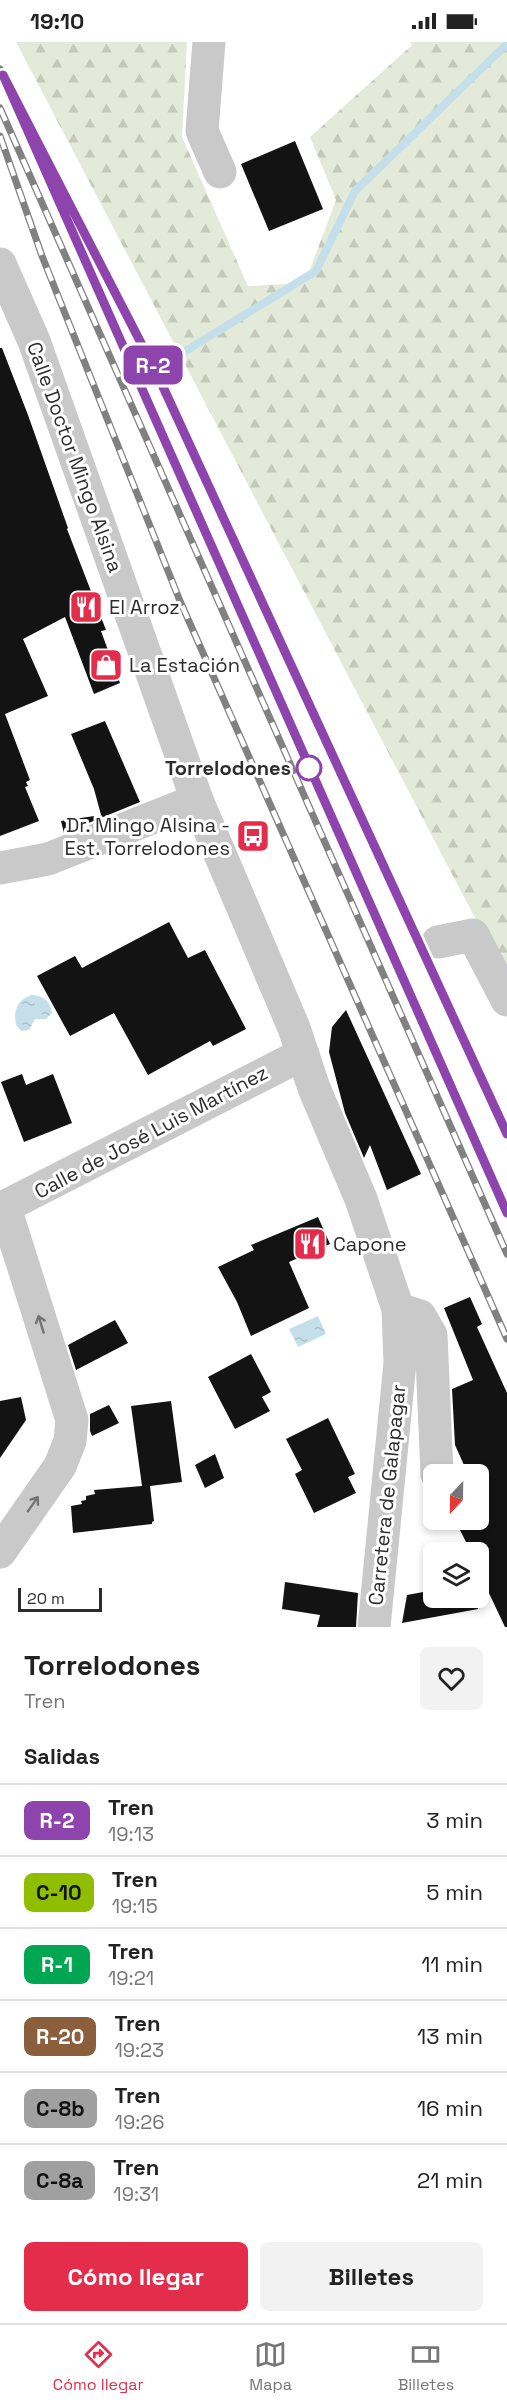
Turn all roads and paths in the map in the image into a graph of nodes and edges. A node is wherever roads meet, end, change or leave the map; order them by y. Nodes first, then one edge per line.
1 (209, 42) edge
2 (220, 172) dead end
3 (0, 264) edge
4 (196, 800) junction
5 (0, 868) edge
6 (438, 942) dead end
7 (507, 1000) edge
8 (303, 1054) junction
9 (2, 1209) edge
10 (398, 1309) junction
11 (437, 1464) edge
12 (0, 1552) edge
13 (374, 1627) edge

1 - 2 street
3 - 4 street, Calle Doctor Mingo Alsina
4 - 5 street
4 - 8 street, Calle Doctor Mingo Alsina
6 - 7 street
8 - 9 street, Calle de José Luis Martínez
8 - 10 street, Calle Doctor Mingo Alsina
12 -> 9 street
10 - 11 street
10 - 13 street, Carretera de Galapagar

